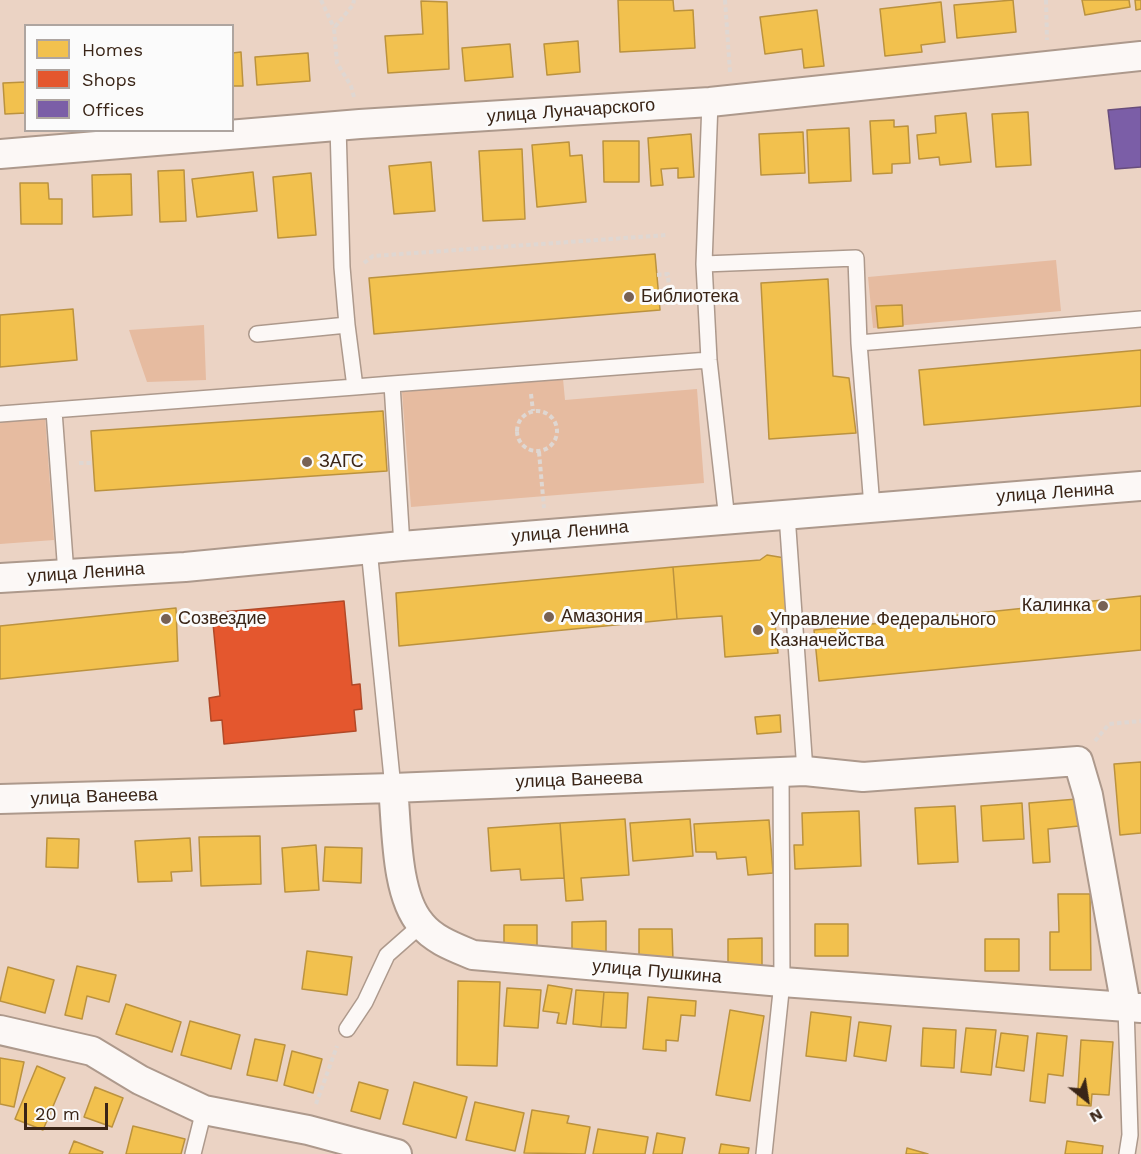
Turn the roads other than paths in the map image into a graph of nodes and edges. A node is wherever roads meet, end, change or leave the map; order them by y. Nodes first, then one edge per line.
1 (1141, 56) edge
2 (721, 100) junction
3 (349, 125) junction
4 (0, 154) edge
5 (704, 264) junction
6 (1141, 319) edge
7 (346, 325) junction
8 (257, 333) dead end
9 (859, 344) junction
10 (709, 360) junction
11 (392, 384) junction
12 (355, 387) junction
13 (54, 411) junction
14 (0, 414) edge
15 (1141, 486) edge
16 (872, 507) junction
17 (787, 514) junction
18 (727, 520) junction
19 (402, 546) junction
20 (369, 549) junction
21 (66, 574) junction
22 (0, 578) edge
23 (793, 772) junction
24 (393, 788) junction
25 (0, 800) edge
26 (421, 925) junction
27 (782, 982) junction
28 (1133, 1007) edge
29 (347, 1029) road end
30 (0, 1030) edge
31 (204, 1110) junction
32 (193, 1154) edge
33 (397, 1154) edge
34 (764, 1154) edge
35 (1127, 1154) edge

1 - 2 street, улица Луначарского
2 - 3 street, улица Луначарского
2 - 5 lane
3 - 4 street, улица Луначарского
3 - 7 lane
5 - 9 lane
5 - 10 lane
6 - 9 lane
7 - 8 lane
7 - 12 lane
9 - 16 lane
10 - 11 lane
10 - 18 lane
11 - 12 lane
11 - 19 lane
12 - 13 lane
13 - 14 lane
13 - 21 lane
15 - 16 street, улица Ленина
16 - 17 street, улица Ленина
17 - 18 street, улица Ленина
17 - 23 lane
18 - 19 street, улица Ленина
19 - 20 street, улица Ленина
20 - 21 street, улица Ленина
20 - 24 lane
21 - 22 street, улица Ленина
23 - 24 street, улица Ванеева
23 - 27 lane
23 - 28 street, улица Ванеева
24 - 25 street, улица Ванеева
24 - 26 street
26 - 27 street, улица Пушкина
26 - 29 lane
27 - 28 street, улица Пушкина
27 - 34 lane
28 - 35 lane
30 - 31 street
31 - 32 lane
31 - 33 street

